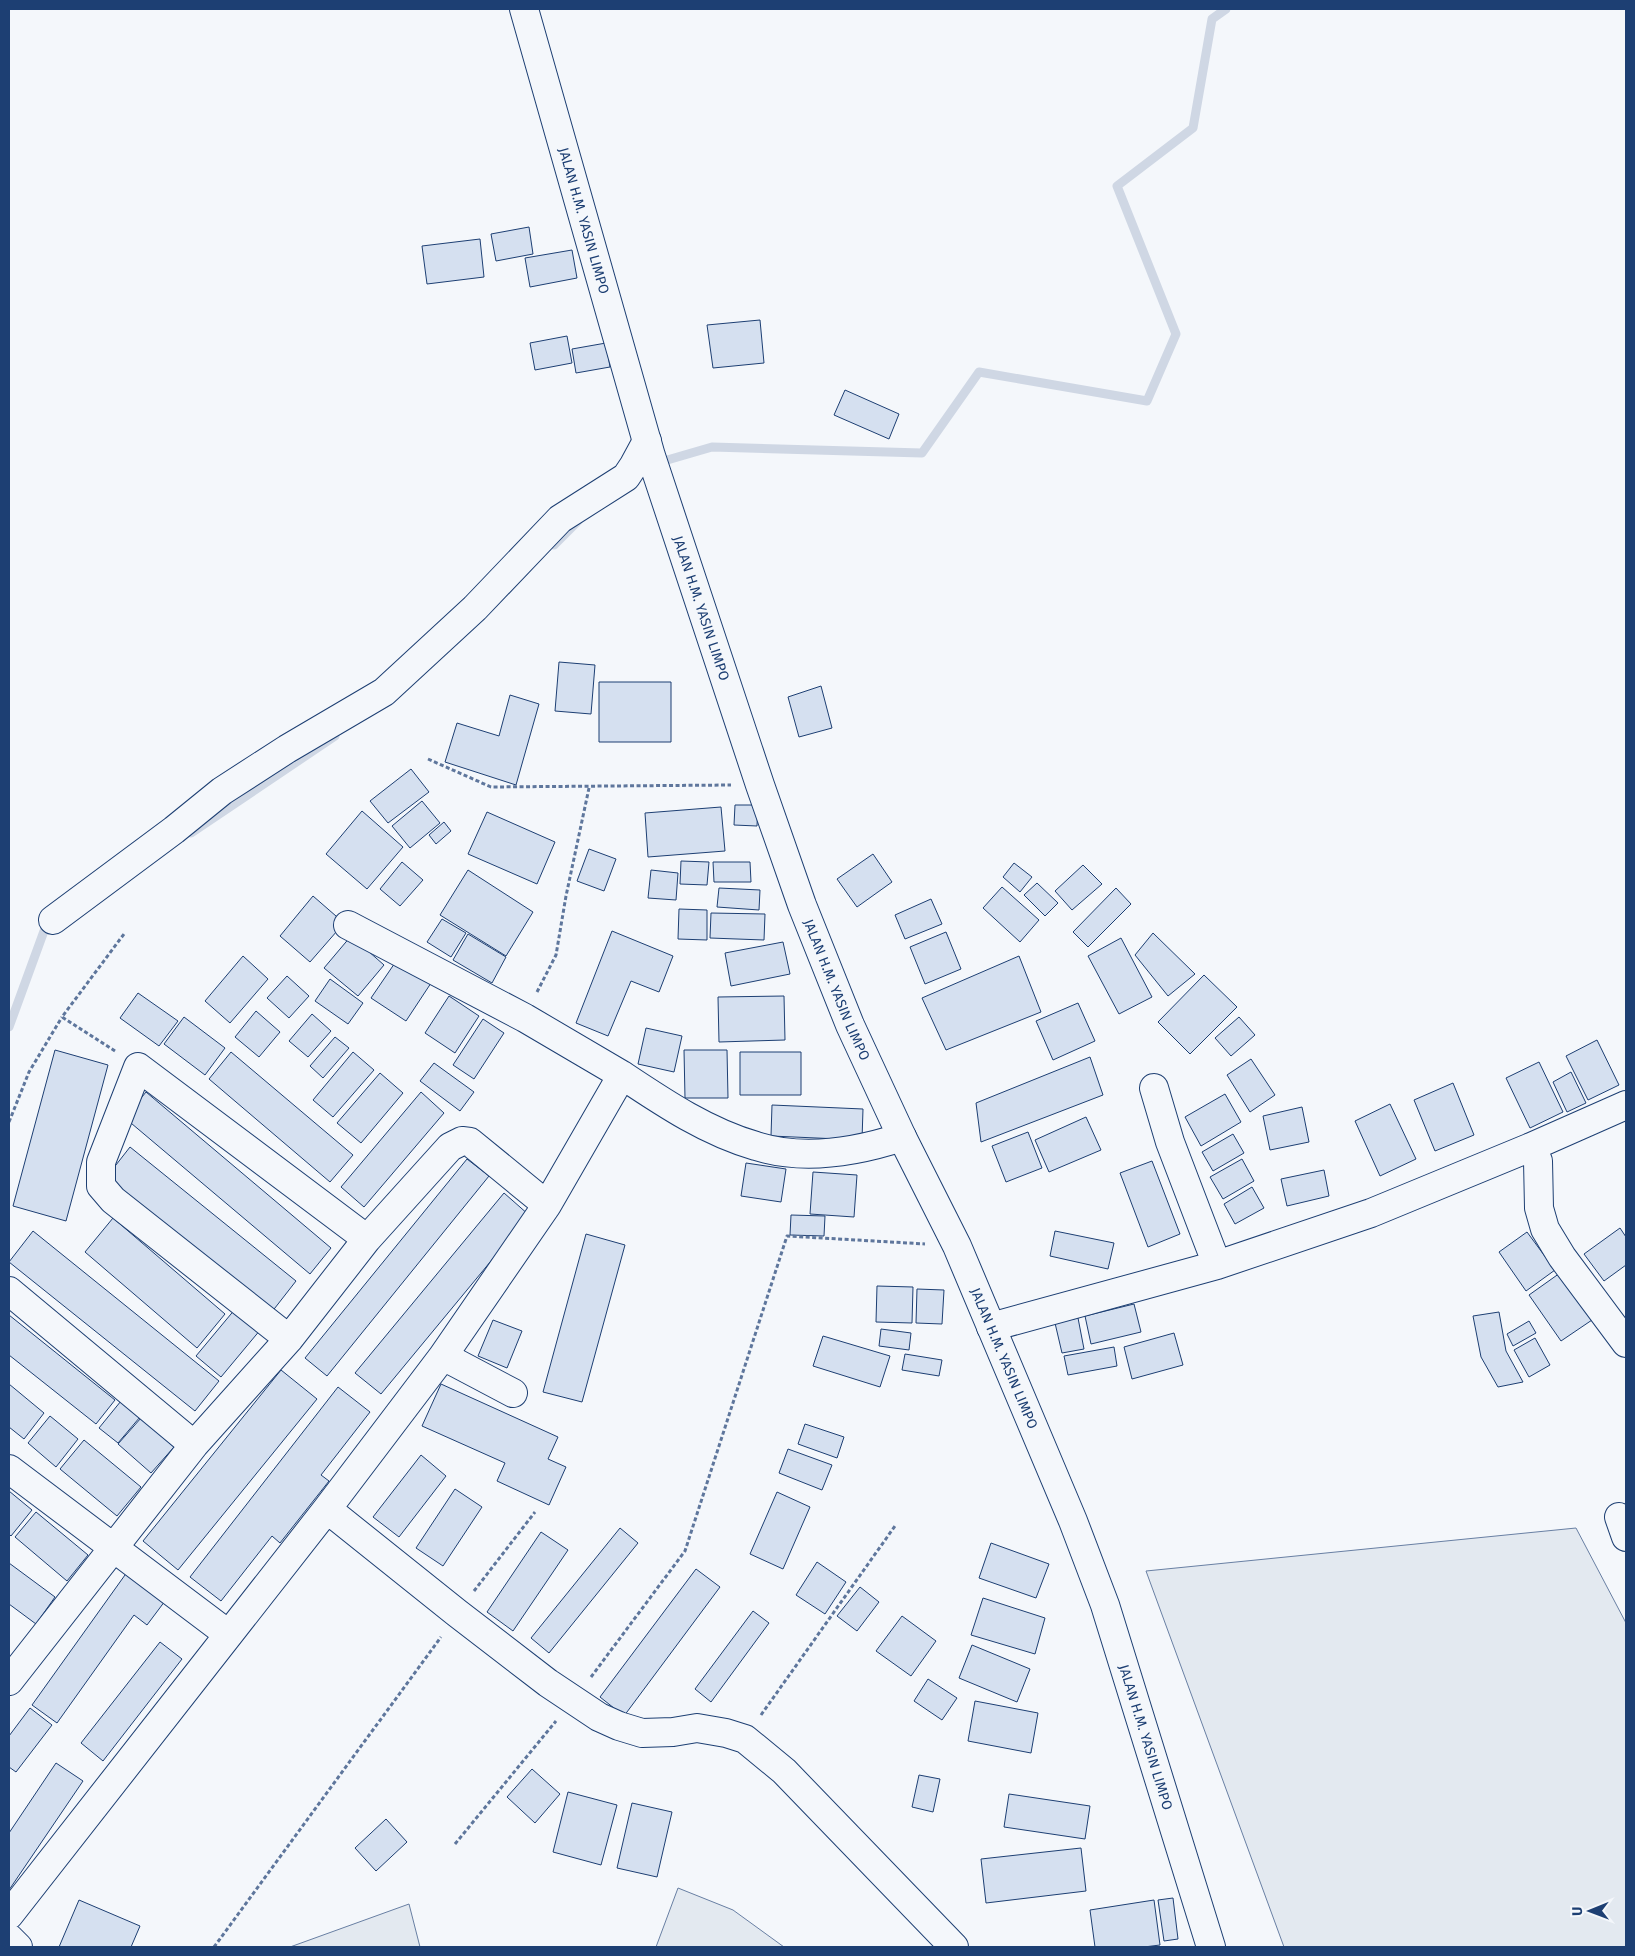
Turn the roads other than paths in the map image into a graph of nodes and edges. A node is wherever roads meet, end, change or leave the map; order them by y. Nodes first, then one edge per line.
1 (524, 9) edge
2 (649, 449) junction
3 (53, 920) dead end
4 (348, 925) dead end
5 (622, 1075) junction
6 (1154, 1088) dead end
7 (1622, 1113) edge
8 (902, 1137) junction
9 (1531, 1147) junction
10 (547, 1205) junction
11 (367, 1239) junction
12 (1217, 1265) junction
13 (9, 1291) edge
14 (991, 1327) junction
15 (289, 1339) junction
16 (1626, 1344) edge
17 (443, 1356) junction
18 (513, 1393) dead end
19 (194, 1445) junction
20 (9, 1469) edge
21 (327, 1509) junction
22 (113, 1547) junction
23 (228, 1634) junction
24 (14, 1664) edge
25 (9, 1915) edge
26 (9, 1938) edge
27 (18, 1947) edge
28 (954, 1947) edge
29 (1211, 1947) edge

1 - 2 street, JALAN H.M. YASIN LIMPO
2 - 3 street
2 - 8 street, JALAN H.M. YASIN LIMPO
4 - 5 street
5 - 8 street
5 - 10 street
6 - 12 street
7 - 9 street
8 - 14 street, JALAN H.M. YASIN LIMPO
9 - 12 street
9 - 16 street
10 - 11 street
10 - 17 street
11 - 15 street
11 - 15 street
12 - 14 street
13 - 19 street
14 - 29 street, JALAN H.M. YASIN LIMPO
15 - 19 street
17 - 18 street
17 - 21 street
19 - 22 street
20 - 22 street
21 - 23 street
21 - 28 street
22 - 23 street
22 - 24 street
23 - 25 street
26 - 27 street

